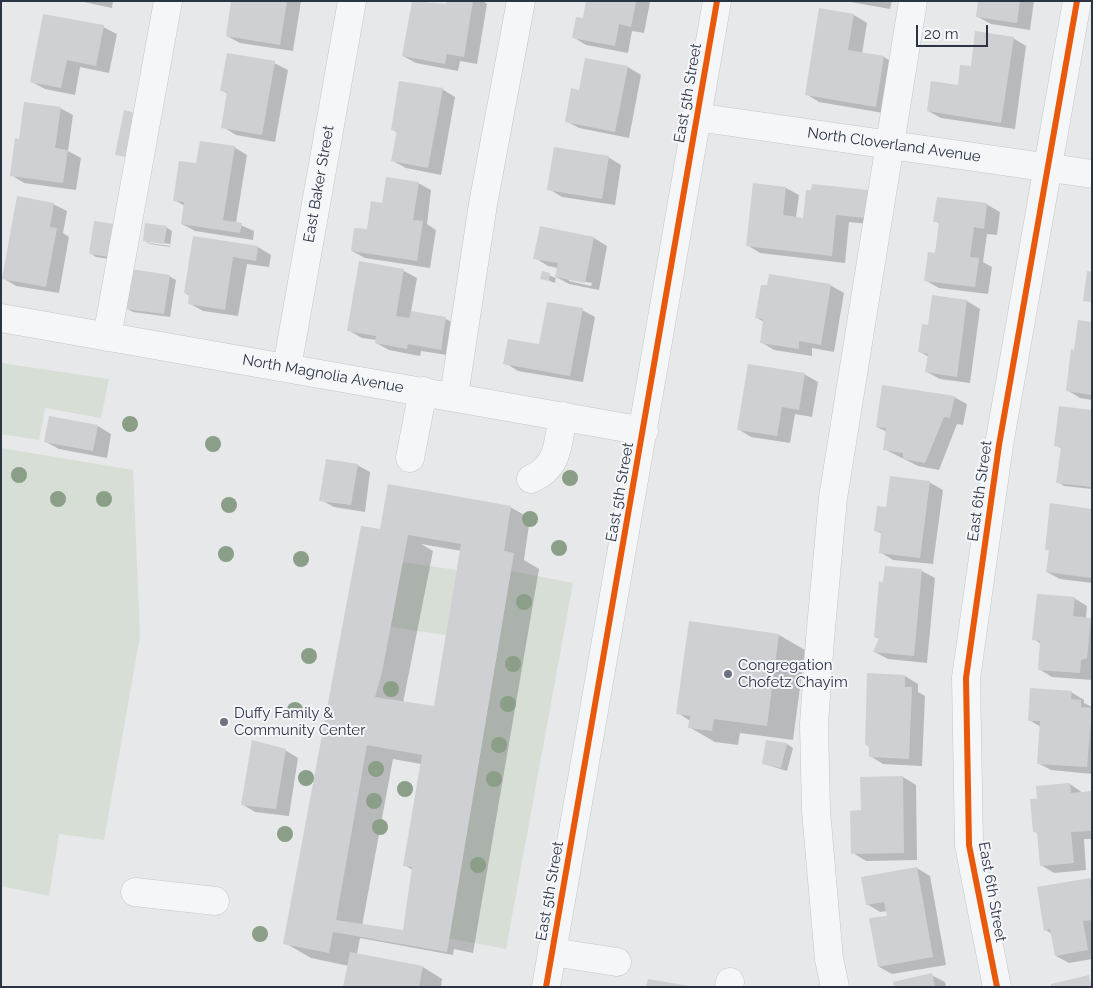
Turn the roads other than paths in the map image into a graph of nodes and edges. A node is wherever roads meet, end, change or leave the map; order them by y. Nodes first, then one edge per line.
1 (168, 1) edge
2 (352, 1) edge
3 (521, 1) edge
4 (717, 1) edge
5 (913, 1) edge
6 (1077, 1) edge
7 (696, 117) junction
8 (890, 144) junction
9 (1047, 168) junction
10 (1092, 174) edge
11 (1, 318) edge
12 (107, 337) junction
13 (287, 367) junction
14 (423, 391) junction
15 (454, 396) junction
16 (563, 416) junction
17 (644, 431) junction
18 (410, 458) dead end
19 (531, 479) dead end
20 (135, 892) dead end
21 (215, 901) dead end
22 (552, 952) junction
23 (616, 962) dead end
24 (546, 987) edge
25 (835, 987) edge
26 (997, 987) edge

1 - 12 street
2 - 13 street, East Baker Street
3 - 15 street
4 - 7 street, East 5th Street
5 - 8 street
6 - 9 street, East 6th Street
7 - 8 street, North Cloverland Avenue
7 - 17 street, East 5th Street
8 - 9 street, North Cloverland Avenue
8 - 25 street
9 - 10 street, North Cloverland Avenue
9 - 26 street, East 6th Street
11 - 12 street, North Magnolia Avenue
12 - 13 street, North Magnolia Avenue
13 - 14 street, North Magnolia Avenue
14 - 15 street, North Magnolia Avenue
14 - 18 street
15 - 16 street, North Magnolia Avenue
16 - 17 street, North Magnolia Avenue
16 - 19 street
17 - 22 street, East 5th Street
20 - 21 street
22 - 23 street
22 - 24 street, East 5th Street

